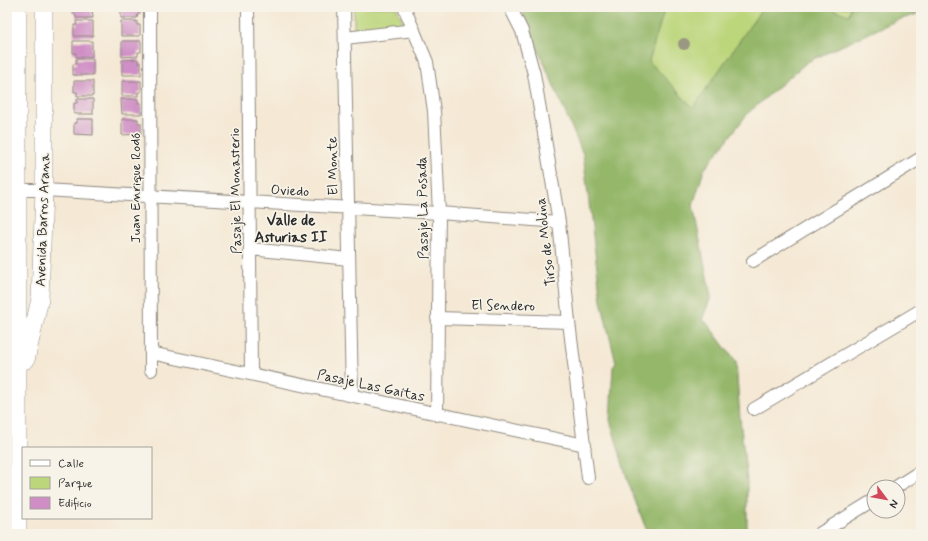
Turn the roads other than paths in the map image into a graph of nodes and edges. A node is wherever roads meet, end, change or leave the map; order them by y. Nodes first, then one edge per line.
1 (18, 7) edge
2 (44, 7) edge
3 (150, 7) edge
4 (248, 7) edge
5 (344, 7) edge
6 (404, 7) edge
7 (510, 7) edge
8 (414, 30) junction
9 (345, 38) junction
10 (921, 158) edge
11 (19, 190) junction
12 (44, 190) junction
13 (150, 197) junction
14 (250, 202) junction
15 (348, 208) junction
16 (439, 212) junction
17 (559, 222) junction
18 (250, 249) junction
19 (349, 259) junction
20 (753, 261) dead end
21 (921, 310) edge
22 (437, 318) junction
23 (569, 322) junction
24 (151, 352) junction
25 (151, 370) dead end
26 (251, 374) junction
27 (352, 395) junction
28 (754, 409) dead end
29 (437, 414) junction
30 (19, 432) junction
31 (585, 446) junction
32 (921, 471) edge
33 (588, 478) dead end
34 (906, 481) edge
35 (866, 505) edge
36 (18, 534) edge
37 (820, 534) edge

1 - 11 main road, Avenida Barros Arana
2 - 12 main road, Avenida Barros Arana
3 - 13 street, Juan Enrique Rodó
4 - 14 street, Pasaje El Monasterio
5 - 9 street, El Monte
6 - 8 street, Pasaje La Posada
7 - 17 street, Tirso de Molina
8 - 9 street
8 - 16 street, Pasaje La Posada
9 - 15 street, El Monte
10 - 20 street
11 - 12 street, Oviedo
11 - 30 main road, Avenida Barros Arana
12 - 13 street, Oviedo
12 - 30 main road, Avenida Barros Arana
13 - 14 street, Oviedo
13 - 24 street, Juan Enrique Rodó
14 - 15 street, Oviedo
14 - 18 street, Pasaje El Monasterio
15 - 16 street, Oviedo
15 - 19 street, El Monte
16 - 17 street, Oviedo
16 - 22 street, Pasaje La Posada
17 - 23 street, Tirso de Molina
18 - 19 street
18 - 26 street, Pasaje El Monasterio
19 - 27 street, El Monte
21 - 28 street
22 - 23 street, El Sendero
22 - 29 street, Pasaje La Posada
23 - 31 street, Tirso de Molina
24 - 25 street, Juan Enrique Rodó
24 - 26 street, Pasaje Las Gaitas
26 - 27 street, Pasaje Las Gaitas
27 - 29 street, Pasaje Las Gaitas
29 - 31 street, Pasaje Las Gaitas
30 - 36 main road, Avenida Barros Arana
31 - 33 street, Tirso de Molina
32 - 34 street
35 - 37 street

